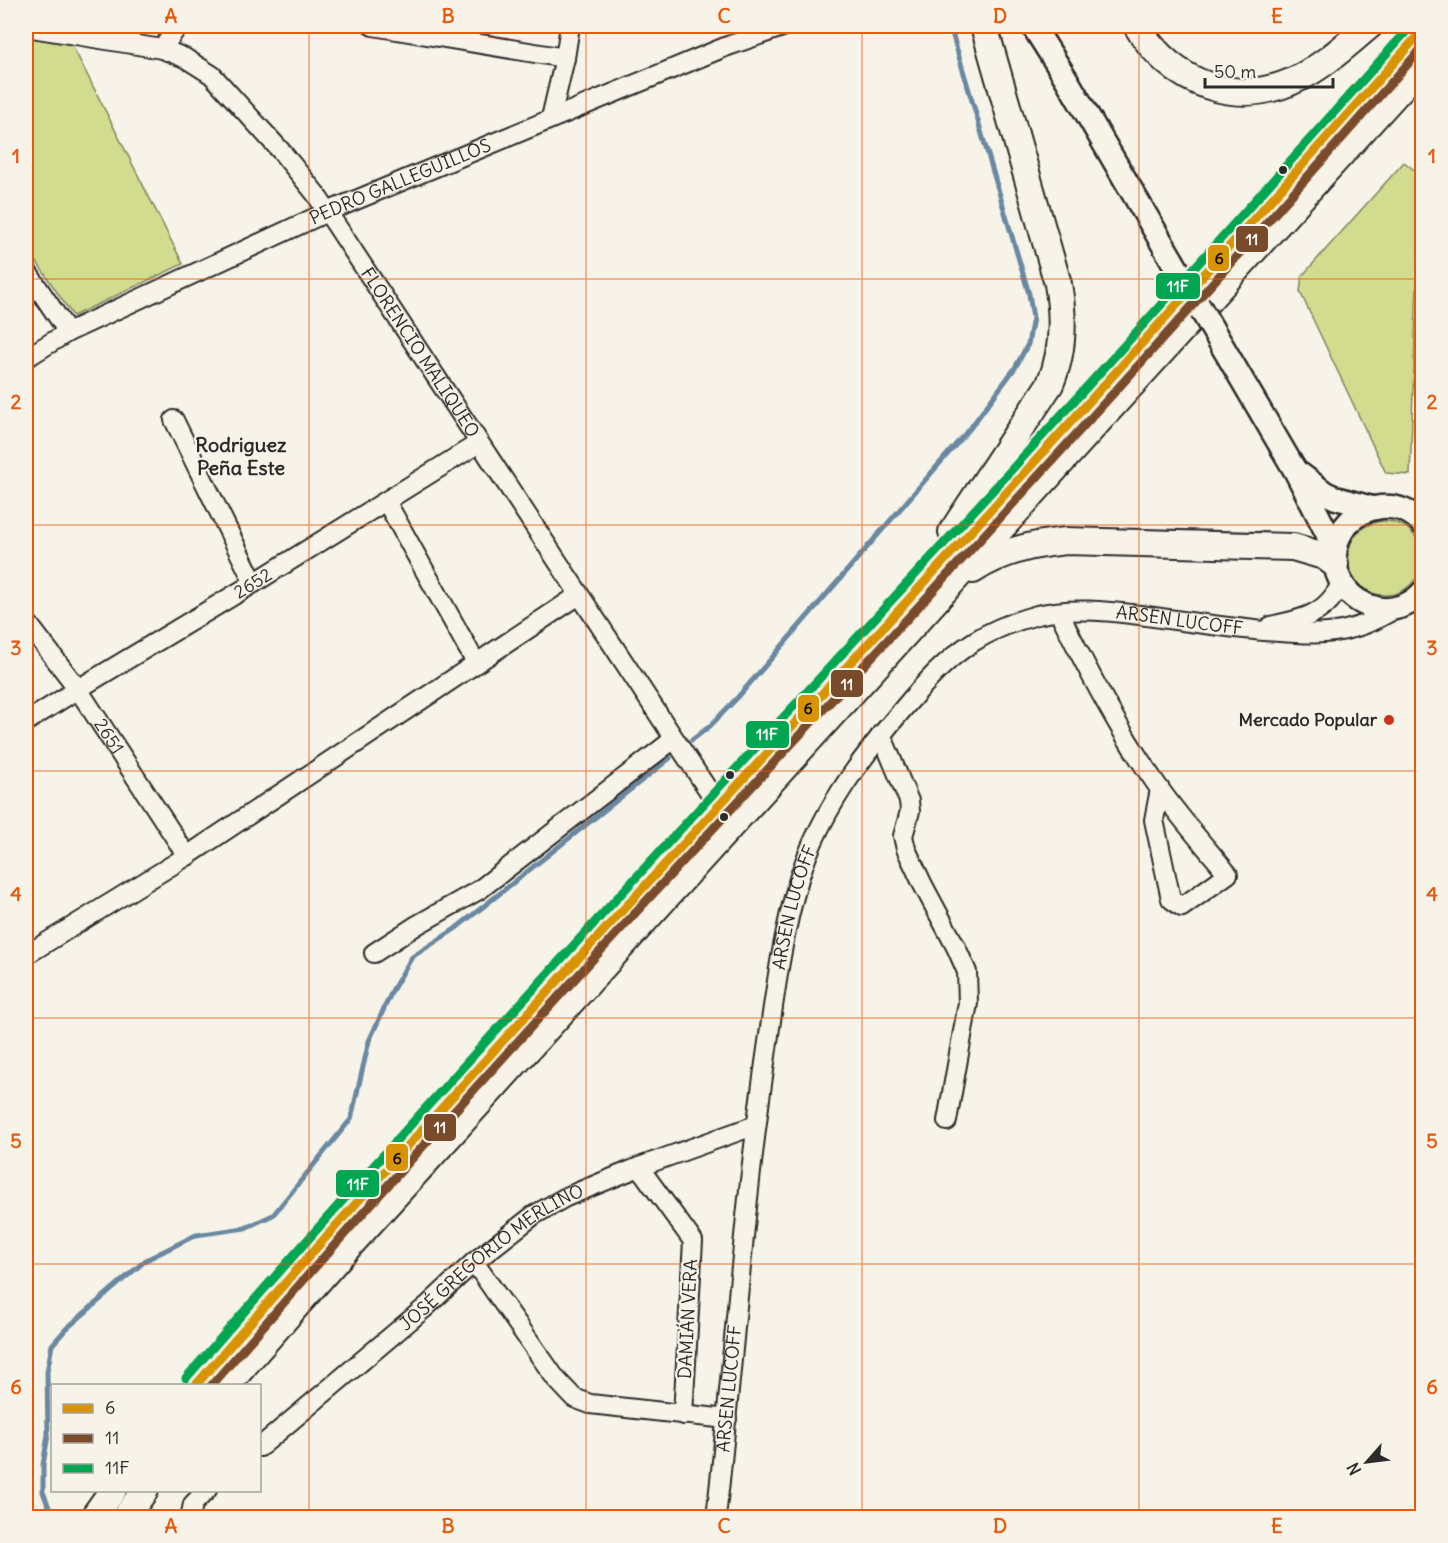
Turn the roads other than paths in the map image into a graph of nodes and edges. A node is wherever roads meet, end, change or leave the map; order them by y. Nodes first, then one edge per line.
1 (178, 26) edge
2 (373, 26) edge
3 (570, 26) edge
4 (785, 26) edge
5 (984, 26) edge
6 (1033, 26) edge
7 (1055, 26) edge
8 (1137, 26) edge
9 (1369, 26) edge
10 (26, 27) edge
11 (406, 28) edge
12 (1422, 31) edge
13 (162, 50) junction
14 (565, 58) junction
15 (1422, 65) edge
16 (1067, 80) junction
17 (551, 118) junction
18 (327, 212) junction
19 (26, 270) edge
20 (68, 332) junction
21 (26, 358) edge
22 (174, 420) dead end
23 (479, 443) junction
24 (1296, 472) junction
25 (387, 501) junction
26 (1372, 508) junction
27 (1422, 523) edge
28 (1336, 567) junction
29 (254, 584) junction
30 (579, 595) junction
31 (940, 597) junction
32 (1421, 597) edge
33 (1397, 608) junction
34 (900, 609) junction
35 (1059, 612) junction
36 (26, 621) edge
37 (1255, 630) junction
38 (476, 663) junction
39 (78, 689) junction
40 (26, 722) edge
41 (881, 734) junction
42 (674, 739) junction
43 (1160, 789) junction
44 (718, 805) junction
45 (187, 856) junction
46 (374, 953) dead end
47 (26, 955) edge
48 (947, 1121) dead end
49 (756, 1125) junction
50 (639, 1167) junction
51 (474, 1262) junction
52 (197, 1384) edge
53 (228, 1384) edge
54 (683, 1415) junction
55 (727, 1419) junction
56 (261, 1445) edge
57 (112, 1492) edge
58 (144, 1492) edge
59 (204, 1492) edge
60 (93, 1518) edge
61 (125, 1518) edge
62 (190, 1518) edge
63 (716, 1518) edge

1 - 13 street
2 - 11 street
3 - 14 street
4 - 17 street, PEDRO GALLEGUILLOS
5 - 34 highway
6 - 16 main road
7 - 16 main road
8 - 9 highway
10 - 13 street, FLORENCIO MALIQUEO
11 - 14 street
12 - 34 highway
13 - 18 street, FLORENCIO MALIQUEO
14 - 17 street
15 - 31 highway
16 - 24 main road, bridge
17 - 18 street, PEDRO GALLEGUILLOS
18 - 20 street, PEDRO GALLEGUILLOS
18 - 23 street, FLORENCIO MALIQUEO
19 - 20 street
20 - 21 street, PEDRO GALLEGUILLOS
22 - 29 street
23 - 25 street, 2652
23 - 30 street, FLORENCIO MALIQUEO
24 - 26 main road
24 - 28 main road
25 - 29 street, 2652
25 - 38 street
26 - 27 main road
26 - 28 main road
28 - 31 highway
28 - 33 main road
28 - 37 street, ARSEN LUCOFF
29 - 39 street, 2652
30 - 38 street
30 - 42 street, FLORENCIO MALIQUEO
31 - 53 highway
32 - 33 main road
33 - 37 street, ARSEN LUCOFF
34 - 44 highway
35 - 37 street, ARSEN LUCOFF
35 - 41 street, ARSEN LUCOFF
35 - 43 street
36 - 39 street, 2651
38 - 45 street
39 - 40 street, 2652
39 - 45 street, 2651
41 - 48 street
41 - 49 street, ARSEN LUCOFF
42 - 44 street, FLORENCIO MALIQUEO
42 - 46 street
43 - 43 street
44 - 52 highway
45 - 47 street
49 - 50 street, JOSÉ GREGORIO MERLINO
49 - 55 street, ARSEN LUCOFF
50 - 51 street, JOSÉ GREGORIO MERLINO
50 - 54 street, DAMIÁN VERA
51 - 54 street
51 - 56 street, JOSÉ GREGORIO MERLINO
54 - 55 street
55 - 63 street, ARSEN LUCOFF
57 - 60 highway
58 - 61 highway
59 - 62 street

